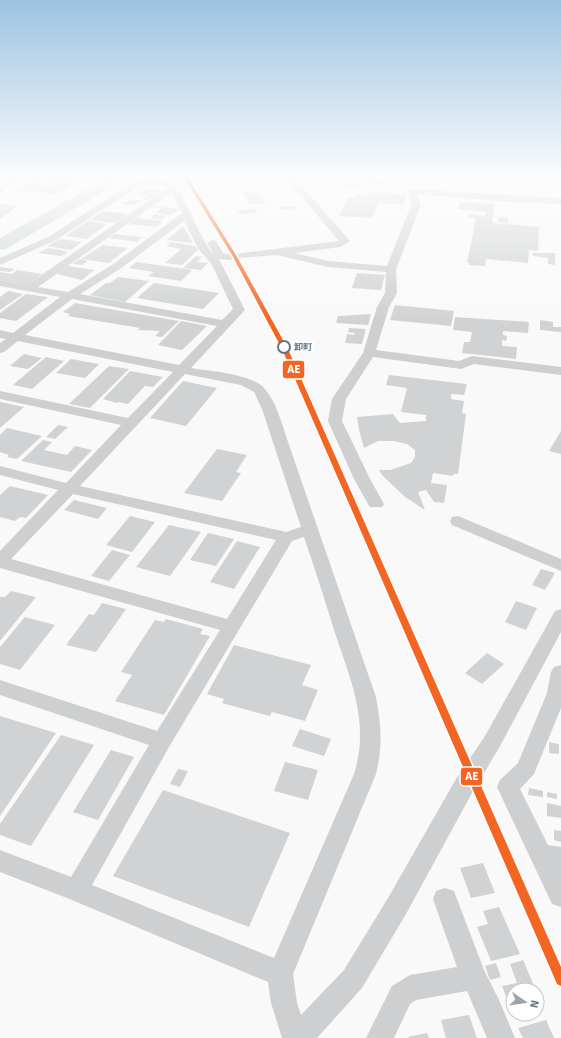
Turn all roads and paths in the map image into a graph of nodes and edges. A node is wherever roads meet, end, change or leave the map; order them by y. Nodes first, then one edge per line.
1 (74, 224) edge
2 (120, 224) edge
3 (179, 224) edge
4 (191, 224) edge
5 (201, 224) edge
6 (330, 224) edge
7 (408, 224) edge
8 (277, 252) junction
9 (0, 262) edge
10 (391, 269) junction
11 (0, 283) edge
12 (29, 288) junction
13 (69, 296) junction
14 (225, 324) junction
15 (8, 335) edge
16 (0, 349) edge
17 (369, 353) junction
18 (182, 369) junction
19 (561, 371) edge
20 (0, 395) edge
21 (130, 423) junction
22 (0, 470) edge
23 (68, 488) junction
24 (376, 504) dead end
25 (458, 521) dead end
26 (311, 530) junction
27 (286, 537) junction
28 (0, 561) edge
29 (561, 565) edge
30 (561, 615) edge
31 (231, 627) junction
32 (561, 672) edge
33 (0, 687) edge
34 (162, 741) junction
35 (552, 856) edge
36 (0, 861) edge
37 (76, 890) junction
38 (561, 896) edge
39 (445, 899) dead end
40 (280, 974) junction
41 (474, 976) junction
42 (297, 1038) edge
43 (380, 1038) edge
44 (501, 1038) edge

1 - 9 street
2 - 12 street
3 - 13 street
4 - 14 street
5 - 8 street
6 - 8 street
7 - 10 street
8 - 10 street
10 - 17 street
11 - 12 street
12 - 13 street
13 - 14 street
13 - 15 street
14 - 18 street
15 - 16 street
15 - 18 street
17 - 19 street
17 - 24 street
18 - 21 street
18 - 26 street
20 - 21 street
21 - 23 street
22 - 23 street
23 - 27 street
23 - 28 street
25 - 29 street
26 - 27 street
26 - 40 street
27 - 31 street
28 - 31 street
30 - 42 street
31 - 34 street
32 - 35 street
33 - 34 street
34 - 37 street
35 - 38 street
36 - 37 street
37 - 40 street
39 - 41 street
40 - 42 street
41 - 43 street
41 - 44 street

